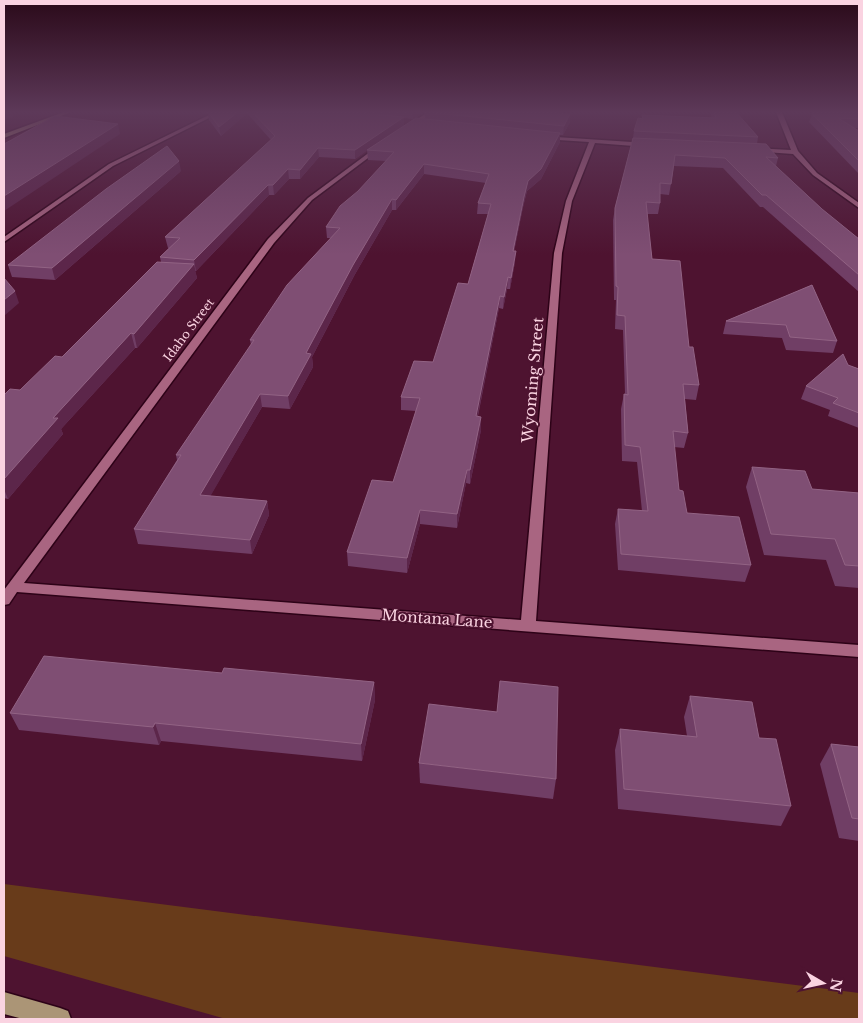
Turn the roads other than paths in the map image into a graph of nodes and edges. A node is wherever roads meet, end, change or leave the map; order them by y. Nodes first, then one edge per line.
1 (122, 160) edge
2 (361, 160) edge
3 (585, 160) edge
4 (802, 160) edge
5 (859, 206) edge
6 (4, 240) edge
7 (14, 587) junction
8 (4, 600) edge
9 (528, 626) junction
10 (859, 650) edge
11 (4, 1003) edge
12 (60, 1019) edge

1 - 6 street
2 - 7 street, Idaho Street
3 - 9 street, Wyoming Street
4 - 5 street
7 - 8 street, Idaho Street
7 - 9 street, Montana Lane
9 - 10 street, Montana Lane
11 - 12 main road

